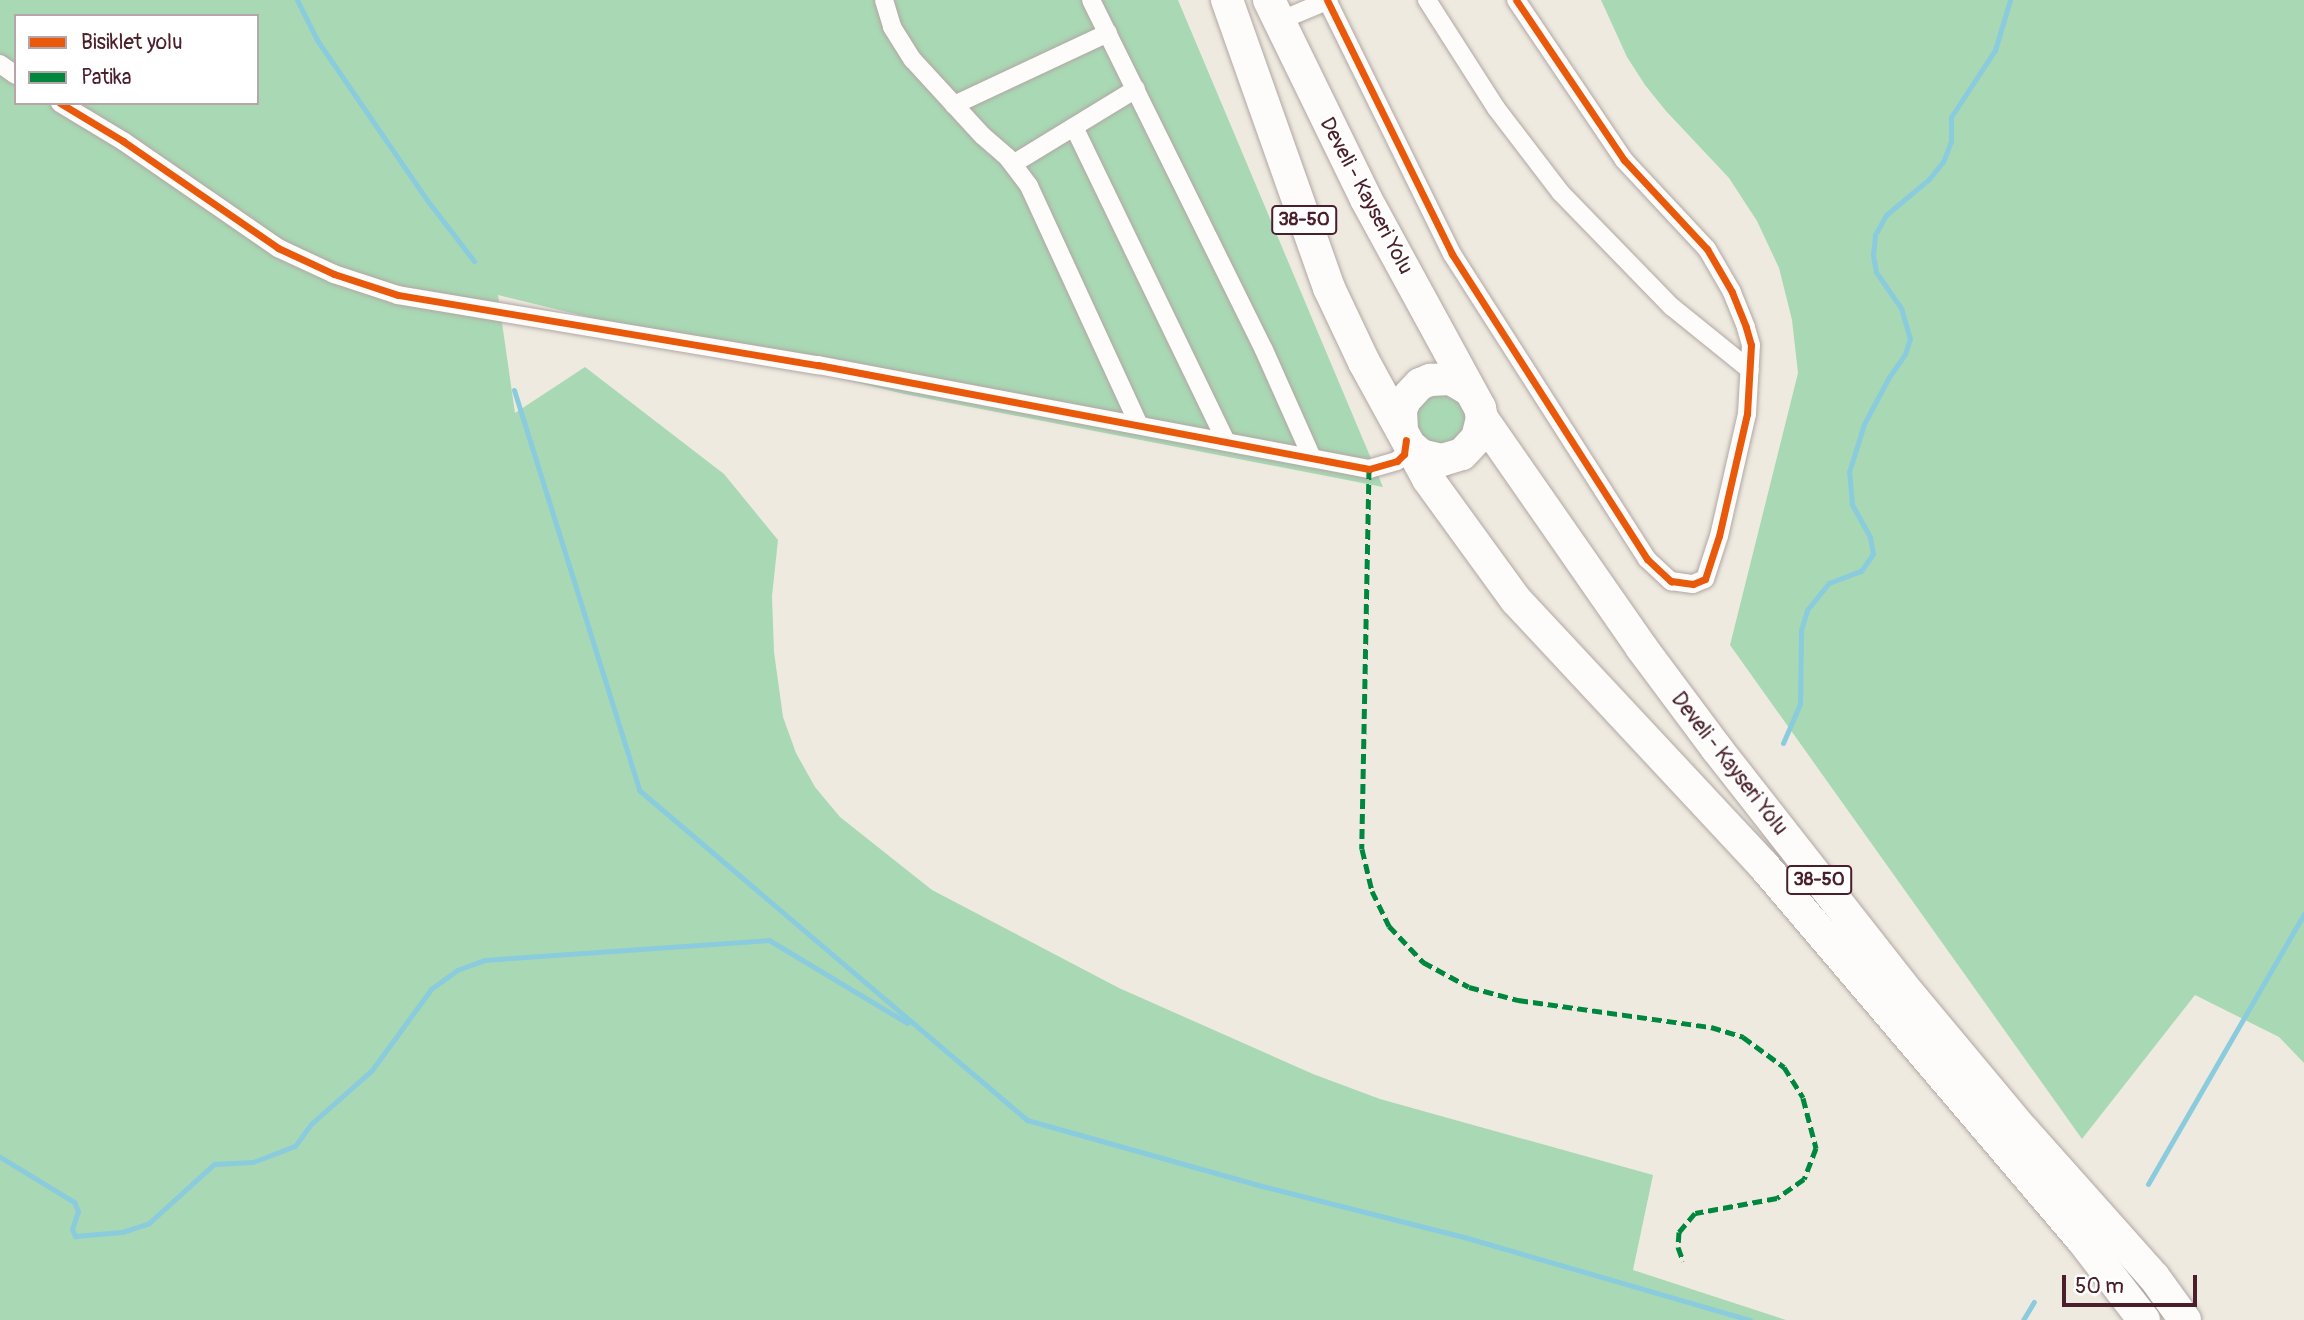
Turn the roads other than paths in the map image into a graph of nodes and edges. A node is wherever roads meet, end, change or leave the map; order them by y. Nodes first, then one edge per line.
1 (884, 0) edge
2 (1091, 0) edge
3 (1227, 0) edge
4 (1328, 0) edge
5 (1427, 0) edge
6 (1516, 0) edge
7 (1274, 10) edge
8 (1108, 33) junction
9 (1136, 89) junction
10 (63, 105) edge
11 (954, 105) junction
12 (1074, 127) junction
13 (1013, 164) junction
14 (1750, 370) junction
15 (1469, 390) junction
16 (1482, 418) junction
17 (1138, 423) junction
18 (1407, 439) junction
19 (1226, 441) junction
20 (1312, 458) junction
21 (2144, 1320) edge
22 (2185, 1320) edge

1 - 11 street
2 - 8 street
3 - 18 highway, Develi - Kayseri Yolu / 38-50
4 - 7 street
4 - 14 street
5 - 14 street
6 - 14 street
7 - 15 highway, Develi - Kayseri Yolu / 38-50
8 - 9 street
8 - 11 street
9 - 12 street
9 - 20 street
10 - 17 street
11 - 13 street
12 - 13 street
12 - 19 street
13 - 17 street
15 - 16 highway, Develi - Kayseri Yolu
15 - 18 highway
16 - 18 highway
16 - 22 highway, Develi - Kayseri Yolu / 38-50
17 - 19 street
18 - 20 street
18 - 21 highway, Develi - Kayseri Yolu / 38-50
19 - 20 street

